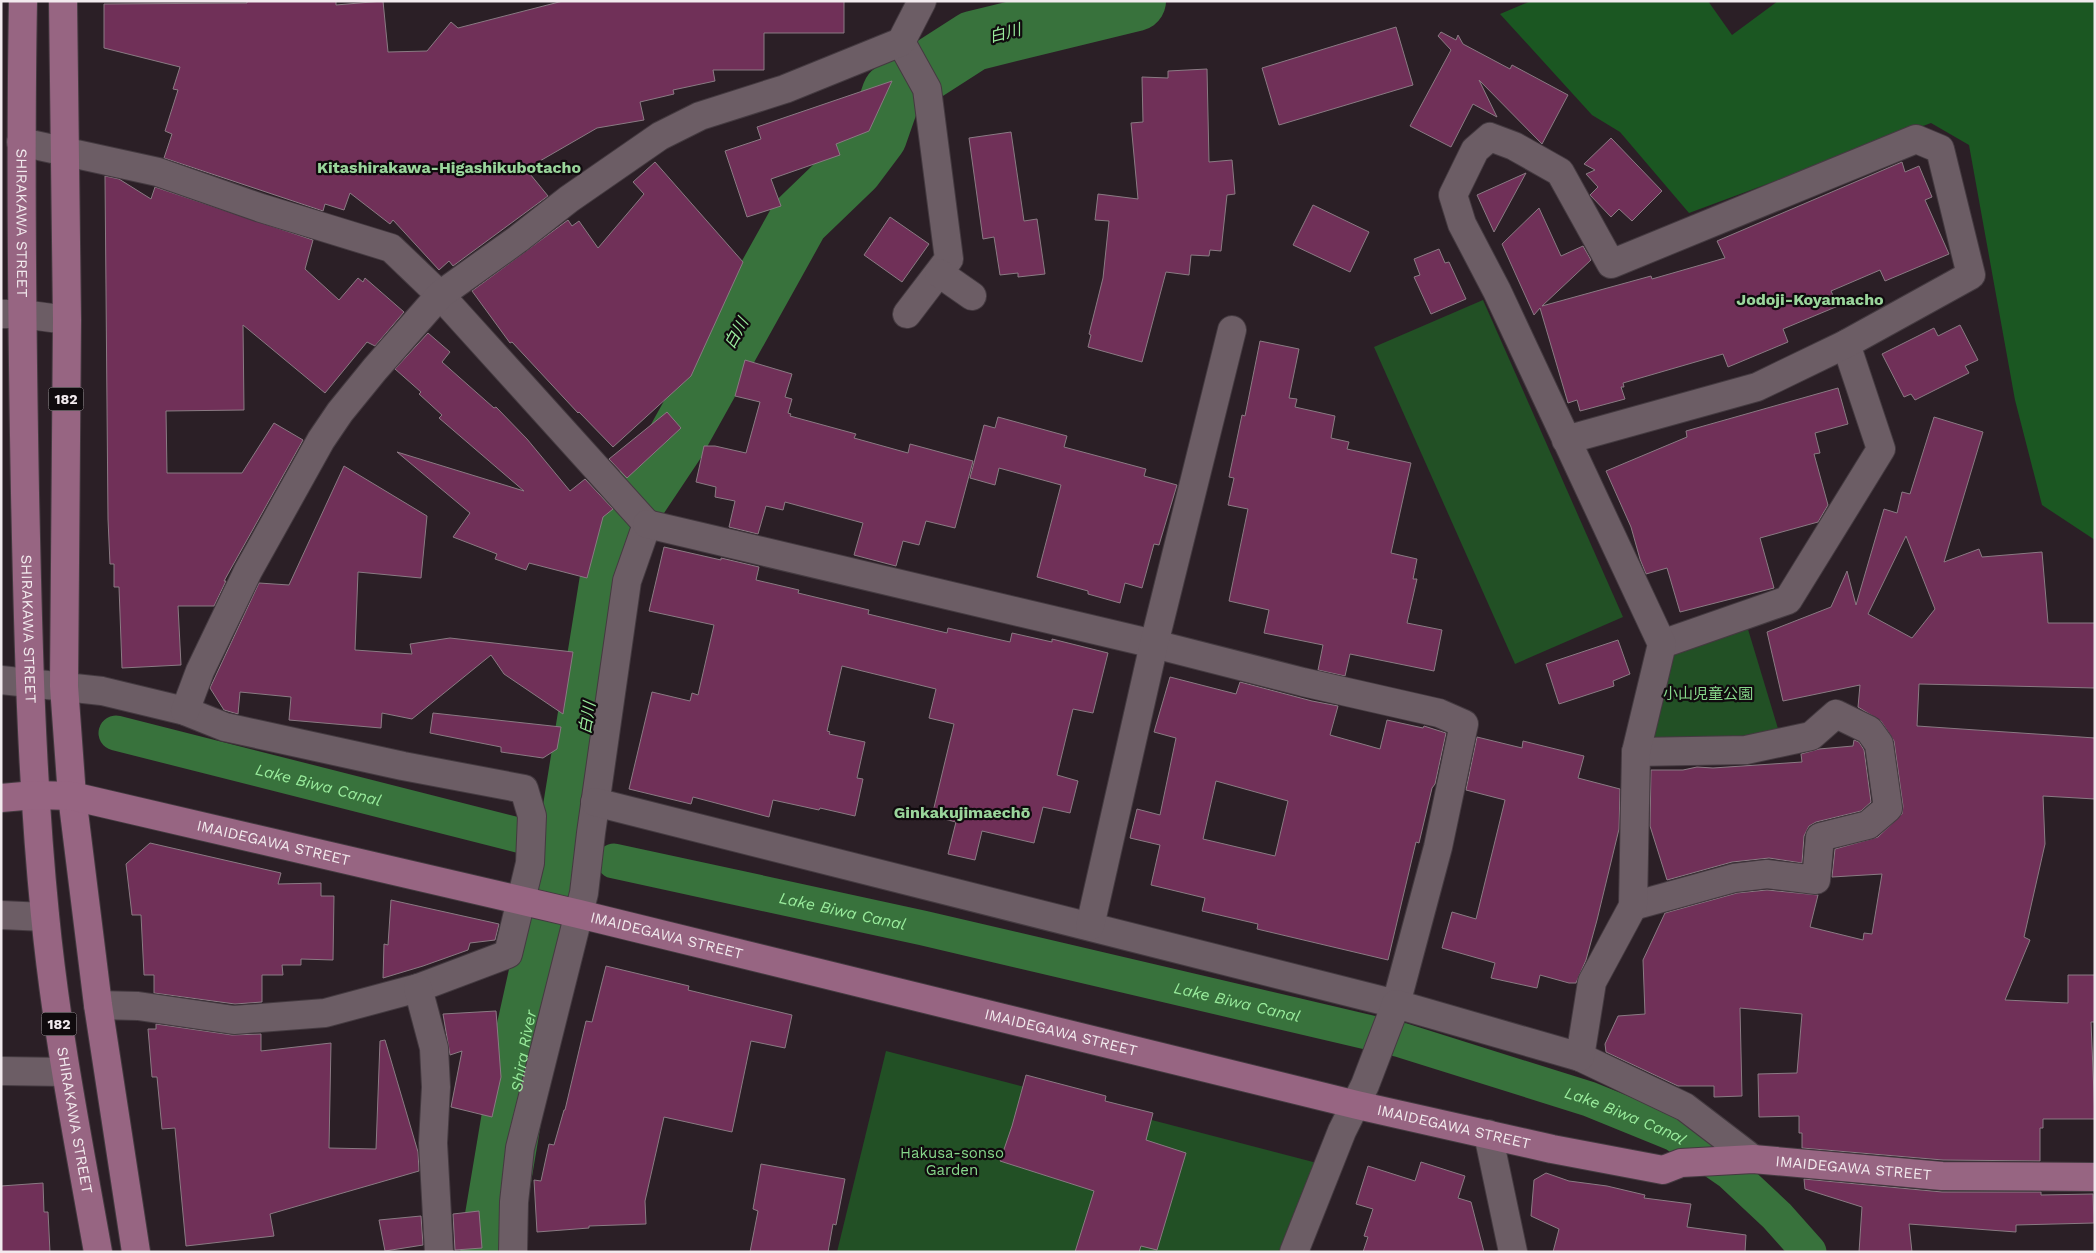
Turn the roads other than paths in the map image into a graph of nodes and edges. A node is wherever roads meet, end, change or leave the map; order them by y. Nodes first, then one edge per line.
1 (23, 1) edge
2 (63, 1) edge
3 (922, 1) edge
4 (904, 48) junction
5 (21, 142) junction
6 (65, 150) junction
7 (939, 273) junction
8 (440, 295) junction
9 (972, 296) dead end
10 (11, 314) edge
11 (907, 314) dead end
12 (67, 320) junction
13 (1232, 330) dead end
14 (1846, 344) junction
15 (1566, 440) junction
16 (642, 519) junction
17 (1154, 644) junction
18 (1662, 644) junction
19 (1, 680) edge
20 (29, 682) junction
21 (64, 686) junction
22 (185, 711) junction
23 (1636, 752) junction
24 (1, 782) edge
25 (35, 795) junction
26 (72, 796) junction
27 (1, 798) edge
28 (595, 802) junction
29 (530, 903) junction
30 (1632, 906) junction
31 (572, 912) junction
32 (1, 915) edge
33 (45, 917) junction
34 (1090, 926) junction
35 (418, 988) junction
36 (98, 1004) junction
37 (1387, 1027) junction
38 (1580, 1057) junction
39 (1, 1071) edge
40 (65, 1072) junction
41 (1357, 1105) junction
42 (1488, 1134) junction
43 (1741, 1159) junction
44 (2095, 1177) edge
45 (98, 1252) edge
46 (136, 1252) edge
47 (439, 1252) edge
48 (513, 1252) edge
49 (1294, 1252) edge
50 (1513, 1252) edge

1 - 5 main road, SHIRAKAWA STREET / 182
2 - 6 main road, 182
3 - 4 street
4 - 7 street
4 - 8 street
5 - 6 street
5 - 10 main road, SHIRAKAWA STREET / 182
6 - 8 street
6 - 12 main road, 182
7 - 9 street
7 - 11 street
8 - 16 street
8 - 22 street
10 - 12 street
10 - 20 main road, SHIRAKAWA STREET / 182
12 - 21 main road, 182
13 - 17 street
14 - 15 street
14 - 15 street
14 - 18 street
15 - 18 street
16 - 17 street
16 - 28 street
17 - 34 street
17 - 37 street
18 - 23 street
19 - 20 street
20 - 21 street
20 - 25 main road, SHIRAKAWA STREET / 182
21 - 22 street
21 - 26 main road, 182
22 - 29 street
23 - 30 street
23 - 30 street
24 - 25 main road, IMAIDEGAWA STREET
25 - 26 main road, IMAIDEGAWA STREET
25 - 27 main road, IMAIDEGAWA STREET
25 - 33 main road, SHIRAKAWA STREET / 182
26 - 29 main road, IMAIDEGAWA STREET
26 - 36 main road, 182
28 - 31 street
28 - 34 street
29 - 31 main road, IMAIDEGAWA STREET
29 - 35 street
30 - 38 street
31 - 41 main road, IMAIDEGAWA STREET
31 - 48 street
32 - 33 street
33 - 40 main road, SHIRAKAWA STREET / 182
34 - 37 street
35 - 36 street
35 - 47 street
36 - 46 main road, 182
37 - 38 street
37 - 41 street
38 - 43 street
39 - 40 street
40 - 45 main road, SHIRAKAWA STREET / 182
41 - 42 main road, IMAIDEGAWA STREET
41 - 49 street
42 - 43 main road, IMAIDEGAWA STREET
42 - 50 street
43 - 44 main road, IMAIDEGAWA STREET

